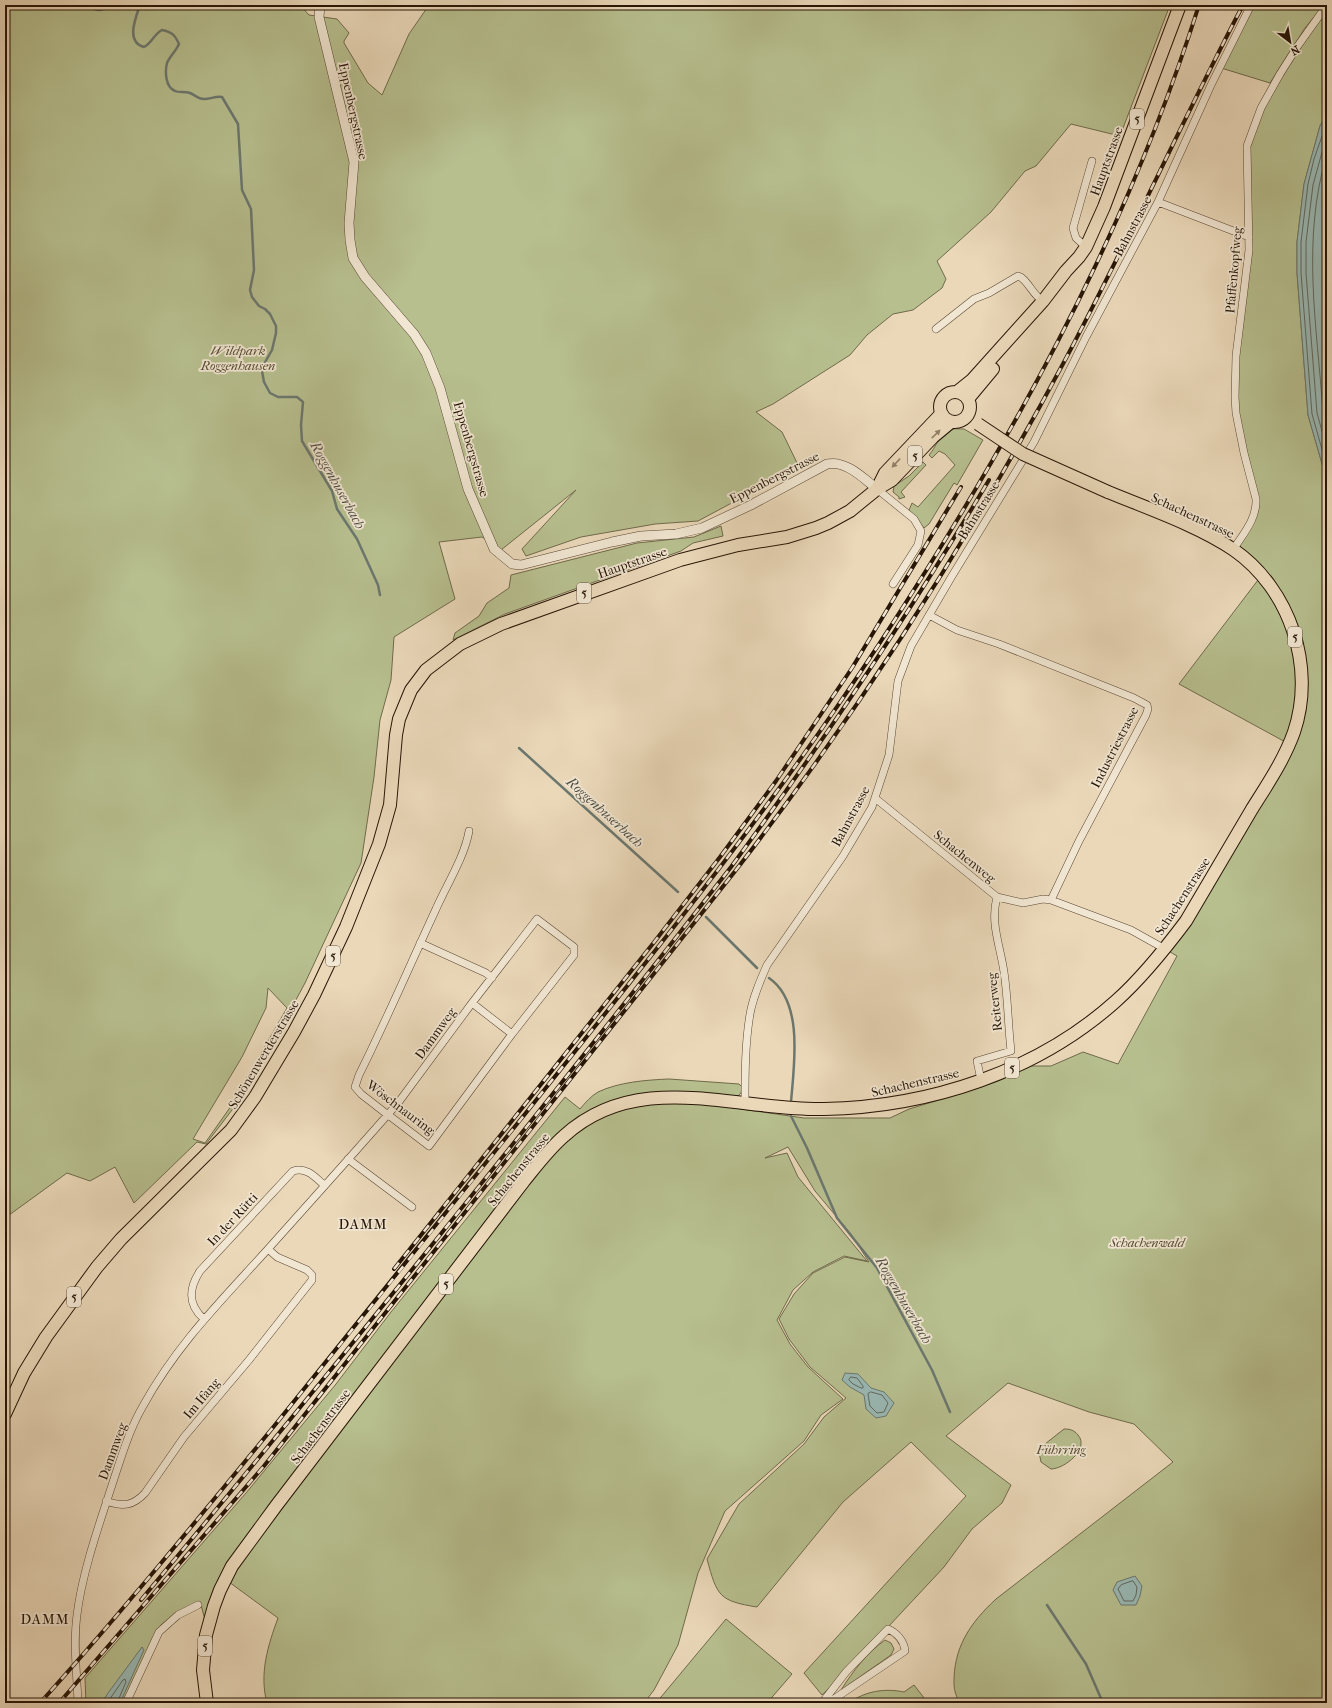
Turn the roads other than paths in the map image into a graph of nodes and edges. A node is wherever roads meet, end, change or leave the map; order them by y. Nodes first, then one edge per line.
1 (320, 5) edge
2 (1180, 5) edge
3 (1327, 5) edge
4 (1250, 8) edge
5 (1092, 161) dead end
6 (1158, 202) junction
7 (1249, 237) junction
8 (1086, 247) junction
9 (1079, 257) junction
10 (1043, 301) junction
11 (936, 329) dead end
12 (957, 392) junction
13 (968, 399) junction
14 (941, 414) junction
15 (967, 416) junction
16 (951, 422) junction
17 (877, 489) junction
18 (1233, 550) junction
19 (893, 584) dead end
20 (929, 615) junction
21 (396, 735) joint
22 (875, 798) junction
23 (469, 831) dead end
24 (997, 897) junction
25 (1051, 900) junction
26 (538, 920) joint
27 (420, 943) junction
28 (1165, 949) junction
29 (492, 978) junction
30 (472, 1003) junction
31 (512, 1034) junction
32 (982, 1080) junction
33 (745, 1104) junction
34 (388, 1115) junction
35 (348, 1159) junction
36 (324, 1185) junction
37 (412, 1207) dead end
38 (268, 1249) junction
39 (204, 1319) junction
40 (5, 1414) edge
41 (106, 1501) junction
42 (198, 1605) dead end
43 (78, 1703) edge
44 (126, 1703) edge
45 (207, 1703) edge
46 (822, 1703) edge
47 (828, 1703) edge

1 - 17 street, Eppenbergstrasse
2 - 8 main road, Hauptstrasse / 5
3 - 7 street, Pfaffenkopfweg
4 - 6 street, Bahnstrasse
5 - 8 street
6 - 7 street
6 - 20 street, Bahnstrasse
7 - 18 street, Pfaffenkopfweg
8 - 9 main road, Hauptstrasse / 5
9 - 10 main road, Hauptstrasse / 5
9 - 13 main road, Hauptstrasse / 5
10 - 11 street
10 - 12 main road, Hauptstrasse / 5
12 - 13 main road
12 - 14 main road
13 - 15 main road
14 - 16 main road
14 -> 17 main road, Hauptstrasse / 5
15 - 16 main road
15 - 18 main road, Schachenstrasse / 5, bridge
17 -> 16 main road, Hauptstrasse / 5
17 - 19 street
17 - 21 main road, Hauptstrasse / 5
18 - 28 main road, Schachenstrasse / 5
20 - 22 street, Bahnstrasse
20 - 25 street, Industriestrasse
21 - 40 main road, Schönenwerderstrasse / 5
22 - 24 street, Schachenweg
22 - 33 street, Bahnstrasse
23 - 27 street, Wöschnauring
24 - 25 street, Schachenweg
24 - 32 street, Reiterweg
25 - 28 street
26 - 29 street, Dammweg
26 - 31 street, Wöschnauring
27 - 29 street
27 - 34 street, Wöschnauring
28 - 32 main road, Schachenstrasse / 5
29 - 30 street, Dammweg
30 - 31 street
30 - 34 street, Dammweg
31 - 34 street, Wöschnauring
32 - 33 main road, Schachenstrasse / 5
33 - 45 main road, Schachenstrasse / 5
34 - 35 street, Dammweg
35 - 36 street, Dammweg
35 - 37 street
36 - 38 street, Dammweg
36 - 39 street, In der Rütti
38 - 39 street, Dammweg
38 - 41 street, Im Ifang
39 - 41 street, Dammweg
41 - 43 street, Dammweg
42 - 44 street
46 - 47 street

